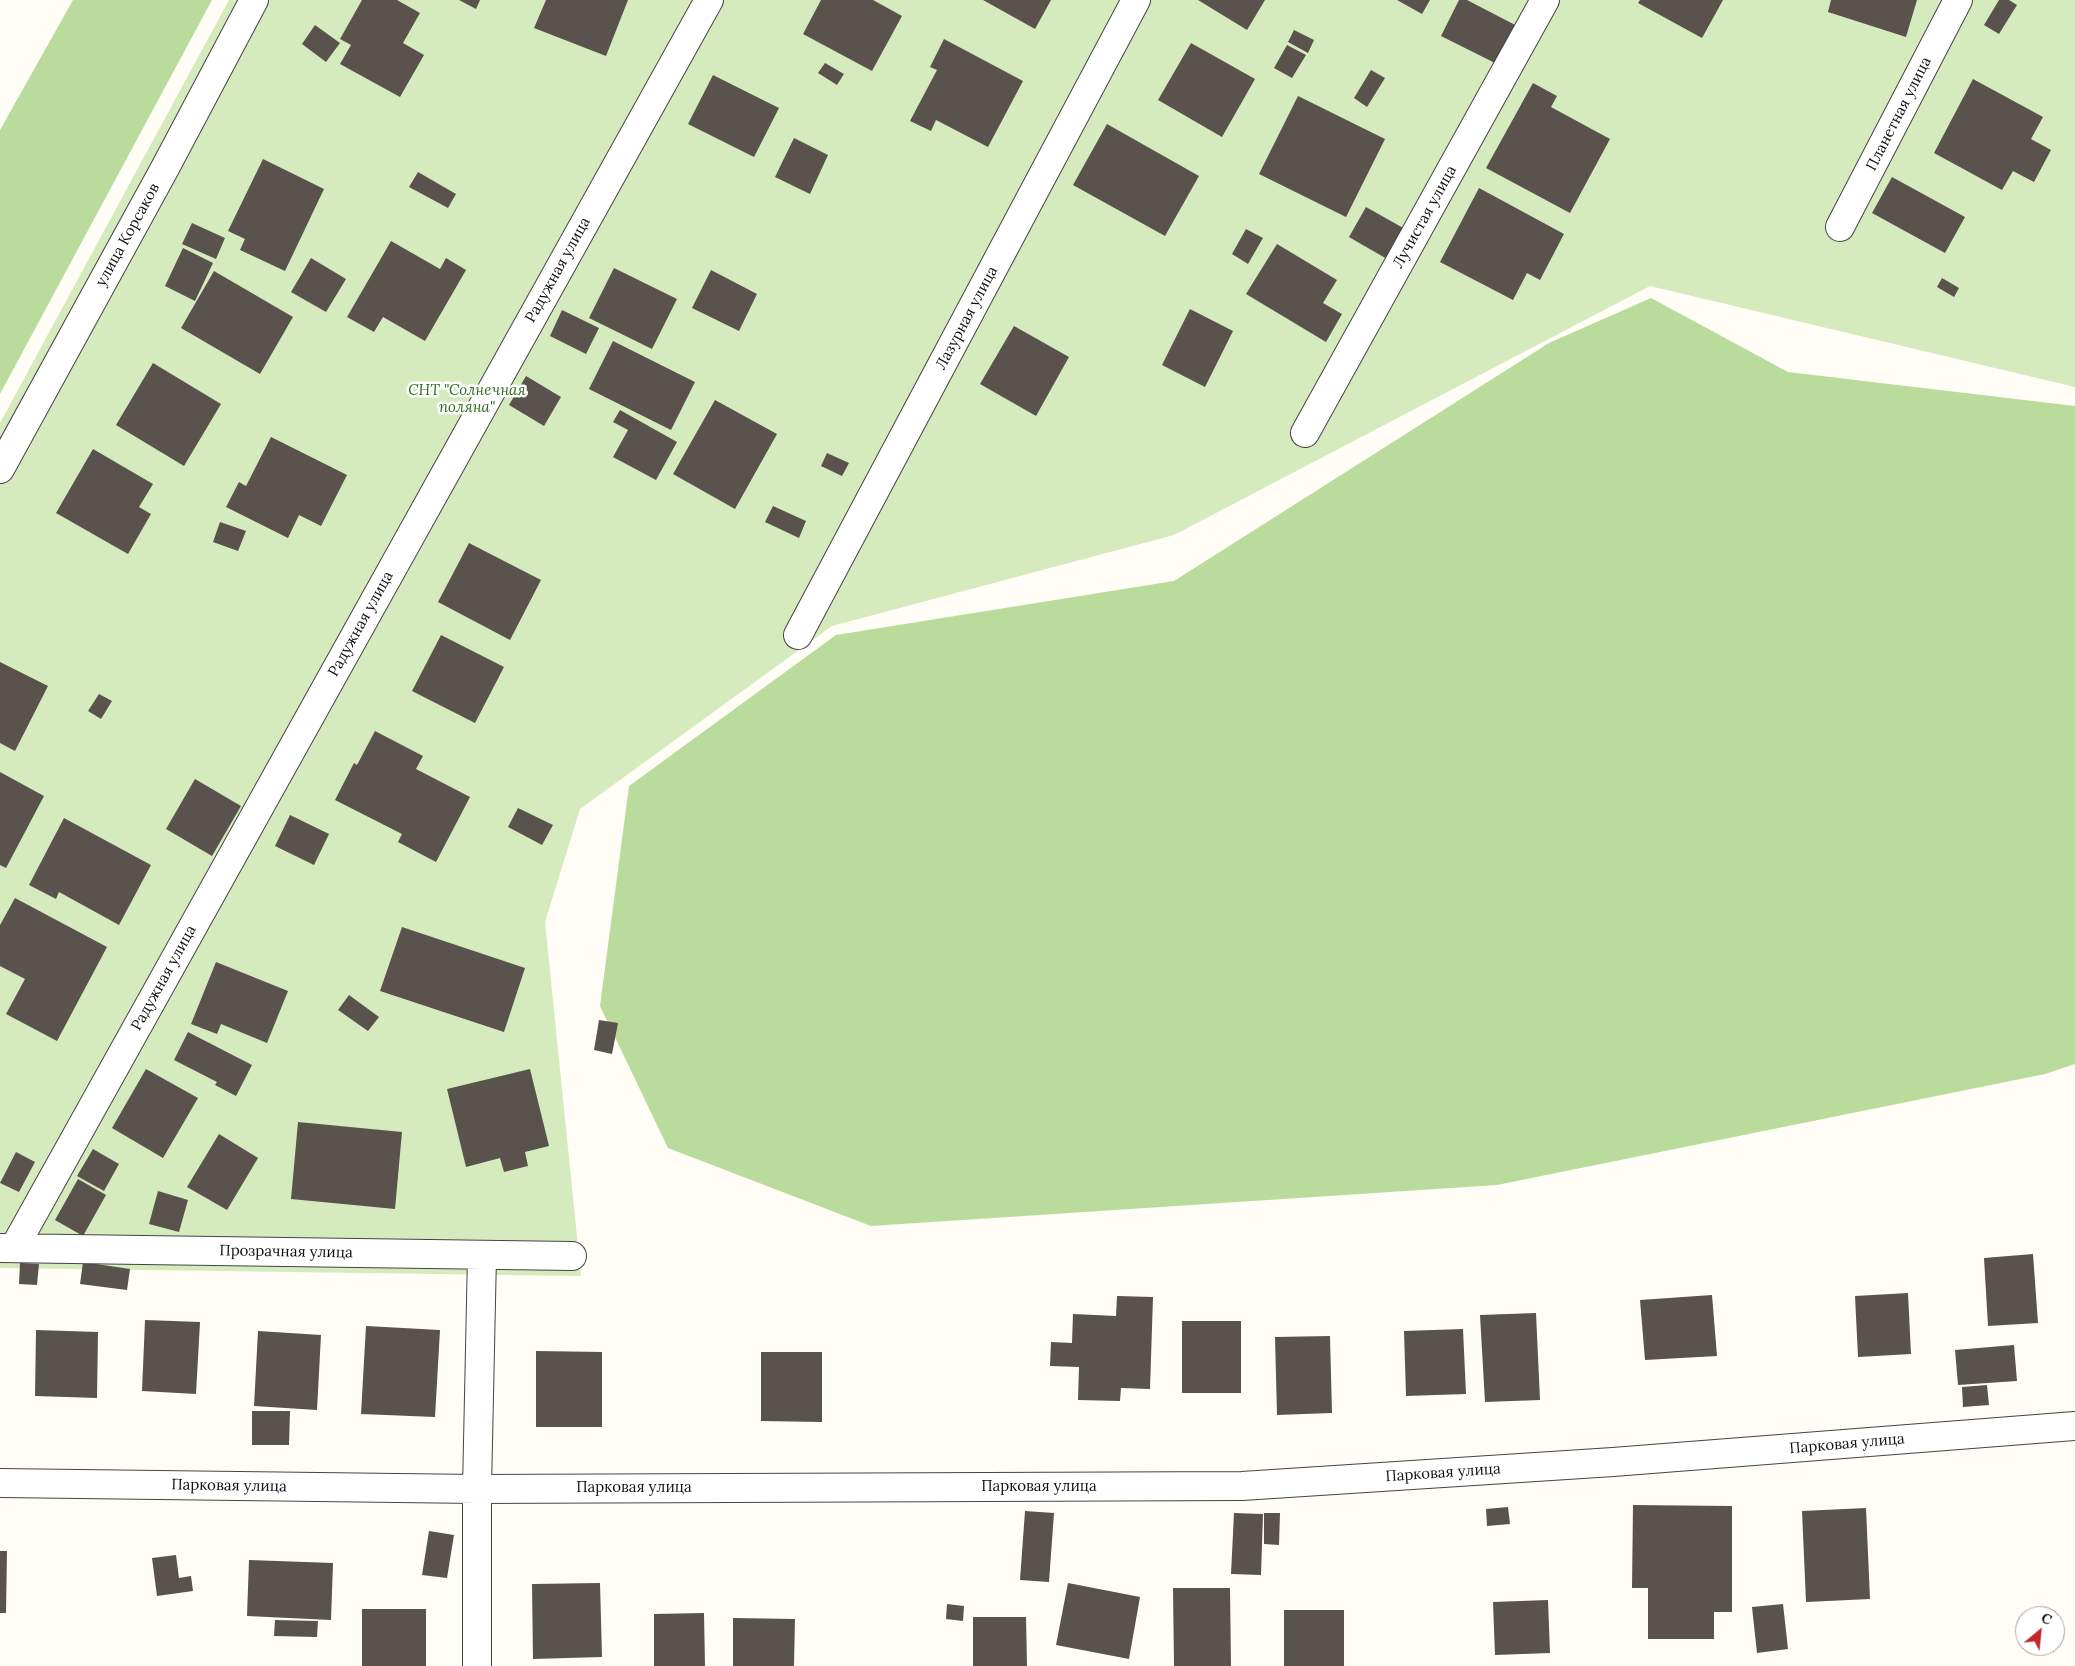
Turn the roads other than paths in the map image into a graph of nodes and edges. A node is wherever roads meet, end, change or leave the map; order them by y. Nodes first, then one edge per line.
1 (254, 0) edge
2 (709, 0) edge
3 (1136, 0) edge
4 (1545, 0) edge
5 (1958, 0) edge
6 (1840, 227) dead end
7 (1305, 433) dead end
8 (0, 469) edge
9 (798, 635) dead end
10 (7, 1248) edge
11 (482, 1255) junction
12 (572, 1256) dead end
13 (2075, 1426) edge
14 (0, 1482) edge
15 (477, 1489) junction
16 (477, 1666) edge

1 - 8 street, улица Корсаков
2 - 10 street, Радужная улица
3 - 9 street, Лазурная улица
4 - 7 street, Лучистая улица
5 - 6 street, Планетная улица
10 - 11 street, Прозрачная улица
11 - 12 street, Прозрачная улица
11 - 15 street
13 - 15 street, Парковая улица
14 - 15 street, Парковая улица
15 - 16 street

